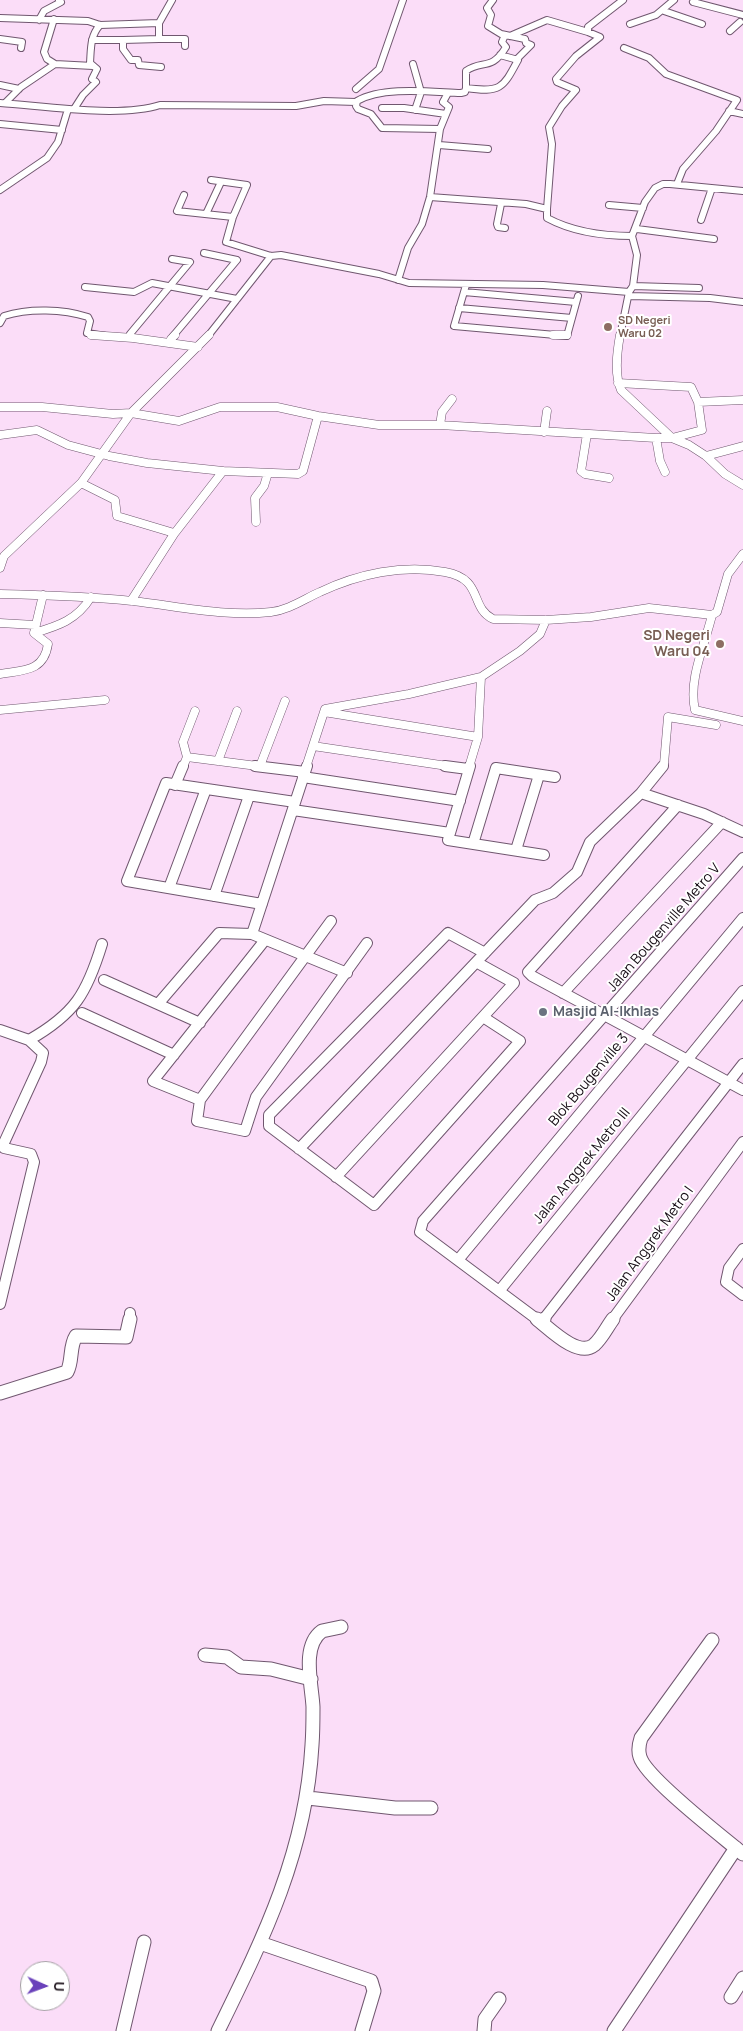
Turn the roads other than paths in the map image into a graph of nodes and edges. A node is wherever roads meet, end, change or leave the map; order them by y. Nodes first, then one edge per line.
1 (60, 0) edge
2 (172, 0) edge
3 (403, 0) edge
4 (493, 0) edge
5 (623, 0) edge
6 (674, 0) edge
7 (695, 0) edge
8 (664, 11) junction
9 (0, 18) edge
10 (742, 19) edge
11 (39, 20) junction
12 (54, 20) junction
13 (159, 23) junction
14 (630, 24) dead end
15 (702, 24) dead end
16 (100, 25) junction
17 (730, 31) dead end
18 (588, 32) junction
19 (508, 36) junction
20 (0, 39) edge
21 (160, 39) junction
22 (92, 40) junction
23 (123, 40) junction
24 (185, 46) dead end
25 (22, 48) dead end
26 (624, 48) dead end
27 (500, 55) junction
28 (518, 58) junction
29 (55, 64) junction
30 (413, 64) dead end
31 (93, 66) junction
32 (161, 67) dead end
33 (0, 85) edge
34 (466, 88) junction
35 (19, 89) junction
36 (356, 89) dead end
37 (421, 92) junction
38 (448, 93) junction
39 (740, 99) edge
40 (356, 102) junction
41 (2, 103) edge
42 (382, 108) dead end
43 (71, 109) junction
44 (415, 110) junction
45 (729, 111) junction
46 (446, 114) junction
47 (743, 114) edge
48 (0, 124) edge
49 (440, 129) junction
50 (62, 130) junction
51 (439, 146) junction
52 (488, 149) dead end
53 (212, 180) dead end
54 (221, 182) junction
55 (677, 184) junction
56 (712, 188) junction
57 (0, 190) edge
58 (743, 191) edge
59 (184, 195) dead end
60 (430, 197) junction
61 (501, 204) junction
62 (609, 205) dead end
63 (643, 208) junction
64 (547, 209) junction
65 (206, 214) junction
66 (233, 217) junction
67 (701, 220) dead end
68 (505, 228) dead end
69 (637, 229) junction
70 (632, 236) junction
71 (714, 239) dead end
72 (204, 253) dead end
73 (271, 256) junction
74 (172, 259) dead end
75 (398, 280) junction
76 (466, 284) junction
77 (171, 286) junction
78 (85, 288) dead end
79 (699, 288) dead end
80 (630, 291) junction
81 (464, 292) junction
82 (209, 293) junction
83 (237, 299) junction
84 (743, 302) edge
85 (459, 308) junction
86 (572, 318) junction
87 (0, 323) edge
88 (130, 334) dead end
89 (172, 339) dead end
90 (198, 347) junction
91 (618, 383) junction
92 (452, 398) dead end
93 (743, 400) edge
94 (698, 402) junction
95 (0, 407) edge
96 (547, 411) dead end
97 (132, 413) junction
98 (318, 416) junction
99 (440, 425) junction
100 (544, 432) junction
101 (587, 434) junction
102 (0, 435) edge
103 (656, 438) junction
104 (672, 438) junction
105 (743, 446) edge
106 (101, 454) junction
107 (706, 456) junction
108 (223, 471) junction
109 (665, 472) dead end
110 (268, 474) junction
111 (609, 478) dead end
112 (81, 483) junction
113 (743, 485) edge
114 (256, 522) dead end
115 (174, 533) junction
116 (743, 554) edge
117 (2, 556) edge
118 (0, 568) edge
119 (0, 594) edge
120 (43, 595) junction
121 (91, 597) junction
122 (131, 601) junction
123 (712, 616) junction
124 (546, 620) junction
125 (0, 623) edge
126 (34, 629) junction
127 (0, 674) edge
128 (481, 677) junction
129 (105, 700) dead end
130 (285, 701) dead end
131 (0, 710) edge
132 (195, 711) dead end
133 (237, 711) dead end
134 (324, 712) junction
135 (743, 721) edge
136 (716, 725) dead end
137 (478, 737) junction
138 (313, 746) junction
139 (188, 757) junction
140 (218, 761) junction
141 (260, 766) junction
142 (468, 769) junction
143 (304, 775) junction
144 (539, 775) junction
145 (555, 777) dead end
146 (175, 785) junction
147 (206, 789) junction
148 (641, 792) junction
149 (249, 796) junction
150 (460, 801) junction
151 (678, 805) junction
152 (294, 806) junction
153 (722, 822) junction
154 (743, 832) edge
155 (450, 833) junction
156 (473, 844) junction
157 (516, 850) junction
158 (544, 855) dead end
159 (743, 858) edge
160 (169, 888) junction
161 (214, 896) junction
162 (262, 904) junction
163 (743, 918) edge
164 (331, 922) dead end
165 (252, 934) junction
166 (266, 940) junction
167 (367, 943) dead end
168 (102, 944) dead end
169 (485, 953) junction
170 (306, 956) junction
171 (476, 962) junction
172 (347, 973) junction
173 (104, 980) dead end
174 (743, 991) edge
175 (563, 993) junction
176 (158, 1004) junction
177 (82, 1013) dead end
178 (605, 1016) junction
179 (483, 1017) junction
180 (200, 1023) junction
181 (0, 1030) edge
182 (645, 1037) junction
183 (29, 1040) junction
184 (174, 1055) junction
185 (688, 1060) junction
186 (743, 1064) edge
187 (729, 1082) junction
188 (743, 1090) edge
189 (200, 1100) junction
190 (743, 1142) edge
191 (299, 1149) junction
192 (336, 1176) junction
193 (743, 1249) edge
194 (458, 1260) junction
195 (500, 1290) junction
196 (743, 1295) edge
197 (0, 1304) edge
198 (130, 1313) dead end
199 (542, 1322) junction
200 (574, 1346) joint
201 (0, 1393) edge
202 (342, 1627) dead end
203 (712, 1640) dead end
204 (205, 1655) dead end
205 (311, 1679) junction
206 (308, 1798) junction
207 (431, 1808) dead end
208 (739, 1851) edge
209 (144, 1942) dead end
210 (260, 1943) junction
211 (743, 1978) edge
212 (731, 1997) dead end
213 (500, 1999) dead end
214 (123, 2031) edge
215 (218, 2031) edge
216 (362, 2031) edge
217 (484, 2031) edge
218 (614, 2031) edge

1 - 11 street
2 - 13 street
3 - 36 street
4 - 19 street
5 - 18 street
6 - 8 street
7 - 10 street
8 - 14 street
8 - 15 street
9 - 11 street
10 - 17 street
11 - 12 street
12 - 16 street
12 - 29 street
13 - 16 street
13 - 21 street
16 - 22 street
18 - 19 street
18 - 64 street
19 - 27 street
19 - 28 street
20 - 25 street
21 - 23 street
21 - 24 street
22 - 23 street
22 - 31 street
23 - 32 street
26 - 39 street
27 - 28 street
27 - 34 street
28 - 34 street
29 - 31 street
29 - 35 street
30 - 37 street
31 - 43 street
33 - 35 street
34 - 38 street
35 - 41 street
37 - 38 street
37 - 40 street
37 - 44 street
38 - 46 street
39 - 45 street
40 - 43 street
40 - 49 street
41 - 43 street
42 - 44 street
43 - 50 street
44 - 46 street
45 - 47 street
45 - 55 street
46 - 49 street
48 - 50 street
49 - 51 street
50 - 57 street
51 - 52 street
51 - 60 street
53 - 54 street
54 - 65 street
54 - 66 street
55 - 56 street
55 - 63 street
56 - 58 street
56 - 67 street
59 - 65 street
60 - 61 street
60 - 75 street
61 - 64 street
61 - 68 street
62 - 63 street
63 - 69 street
64 - 70 street
65 - 66 street
66 - 73 street
69 - 70 street
69 - 71 street
70 - 80 street
72 - 82 street
73 - 75 street
73 - 83 street
74 - 77 street
75 - 76 street
76 - 80 street
76 - 81 street
77 - 78 street
77 - 82 street
77 - 88 street
79 - 80 street
80 - 84 street
80 - 91 street
81 - 85 street
81 - 86 street
82 - 83 street
82 - 89 street
83 - 90 street
85 - 86 street
85 - 86 street
87 - 90 street
90 - 97 street
91 - 94 street
91 - 104 street
92 - 99 street
93 - 94 street
94 - 104 street
95 - 97 street
96 - 100 street
97 - 98 street
97 - 106 street
98 - 99 street
98 - 110 street
99 - 100 street
100 - 101 street
101 - 103 street
101 - 111 street
102 - 106 street
103 - 104 street
103 - 109 street
104 - 107 street
105 - 107 street
106 - 108 street
106 - 112 street
107 - 113 street
108 - 110 street
108 - 115 street
110 - 114 street
112 - 115 street
112 - 117 street
115 - 122 street
116 - 123 street
117 - 118 street
119 - 120 street
120 - 121 street
120 - 126 street
121 - 122 street
121 - 126 street
122 - 124 street
123 - 124 street
123 - 135 street
124 - 128 street
125 - 126 street
126 - 127 street
128 - 134 street
128 - 137 street
129 - 131 street
130 - 141 street
132 - 139 street
133 - 140 street
134 - 137 street
134 - 138 street
136 - 148 street
137 - 142 street
138 - 142 street
138 - 143 street
139 - 140 street
139 - 146 street
140 - 141 street
141 - 143 street
142 - 150 street
143 - 150 street
143 - 152 street
144 - 145 street
144 - 156 street
144 - 157 street
146 - 147 street
146 - 160 street
147 - 149 street
147 - 160 street
148 - 151 street
148 - 169 street
149 - 152 street
149 - 161 street
150 - 155 street
151 - 153 street
151 - 175 street
152 - 155 street
152 - 162 street
153 - 154 street
153 - 175 street
155 - 156 street
156 - 157 street
157 - 158 street
159 - 178 street, Jalan Bougenville Metro V
160 - 161 street
161 - 162 street
162 - 165 street
163 - 182 street, Blok Bougenville 3
164 - 170 street
165 - 166 street
165 - 176 street
166 - 170 street
166 - 180 street
167 - 172 street
168 - 183 street
169 - 171 street
169 - 191 street
170 - 172 street
170 - 189 street
171 - 179 street
171 - 191 street
172 - 189 street
173 - 176 street
174 - 185 street, Jalan Anggrek Metro III
175 - 178 street
176 - 180 street
177 - 184 street
178 - 182 street
178 - 194 street, Jalan Bougenville Metro V
179 - 192 street
179 - 192 street
180 - 184 street
181 - 183 street
182 - 185 street
182 - 194 street, Blok Bougenville 3
183 - 197 street
184 - 189 street
185 - 187 street
185 - 195 street, Jalan Anggrek Metro III
186 - 187 street
187 - 188 street
187 - 199 street
190 - 200 street, Jalan Anggrek Metro I
191 - 192 street
193 - 196 street
194 - 195 street, Jalan Bougenville Metro V
195 - 199 street, Jalan Bougenville Metro V
198 - 201 street
199 - 200 street, Jalan Bougenville Metro V
202 - 205 street
203 - 208 street
204 - 205 street
205 - 206 street
206 - 207 street
206 - 210 street
208 - 218 street
209 - 214 street
210 - 215 street
210 - 216 street
211 - 212 street
213 - 217 street

